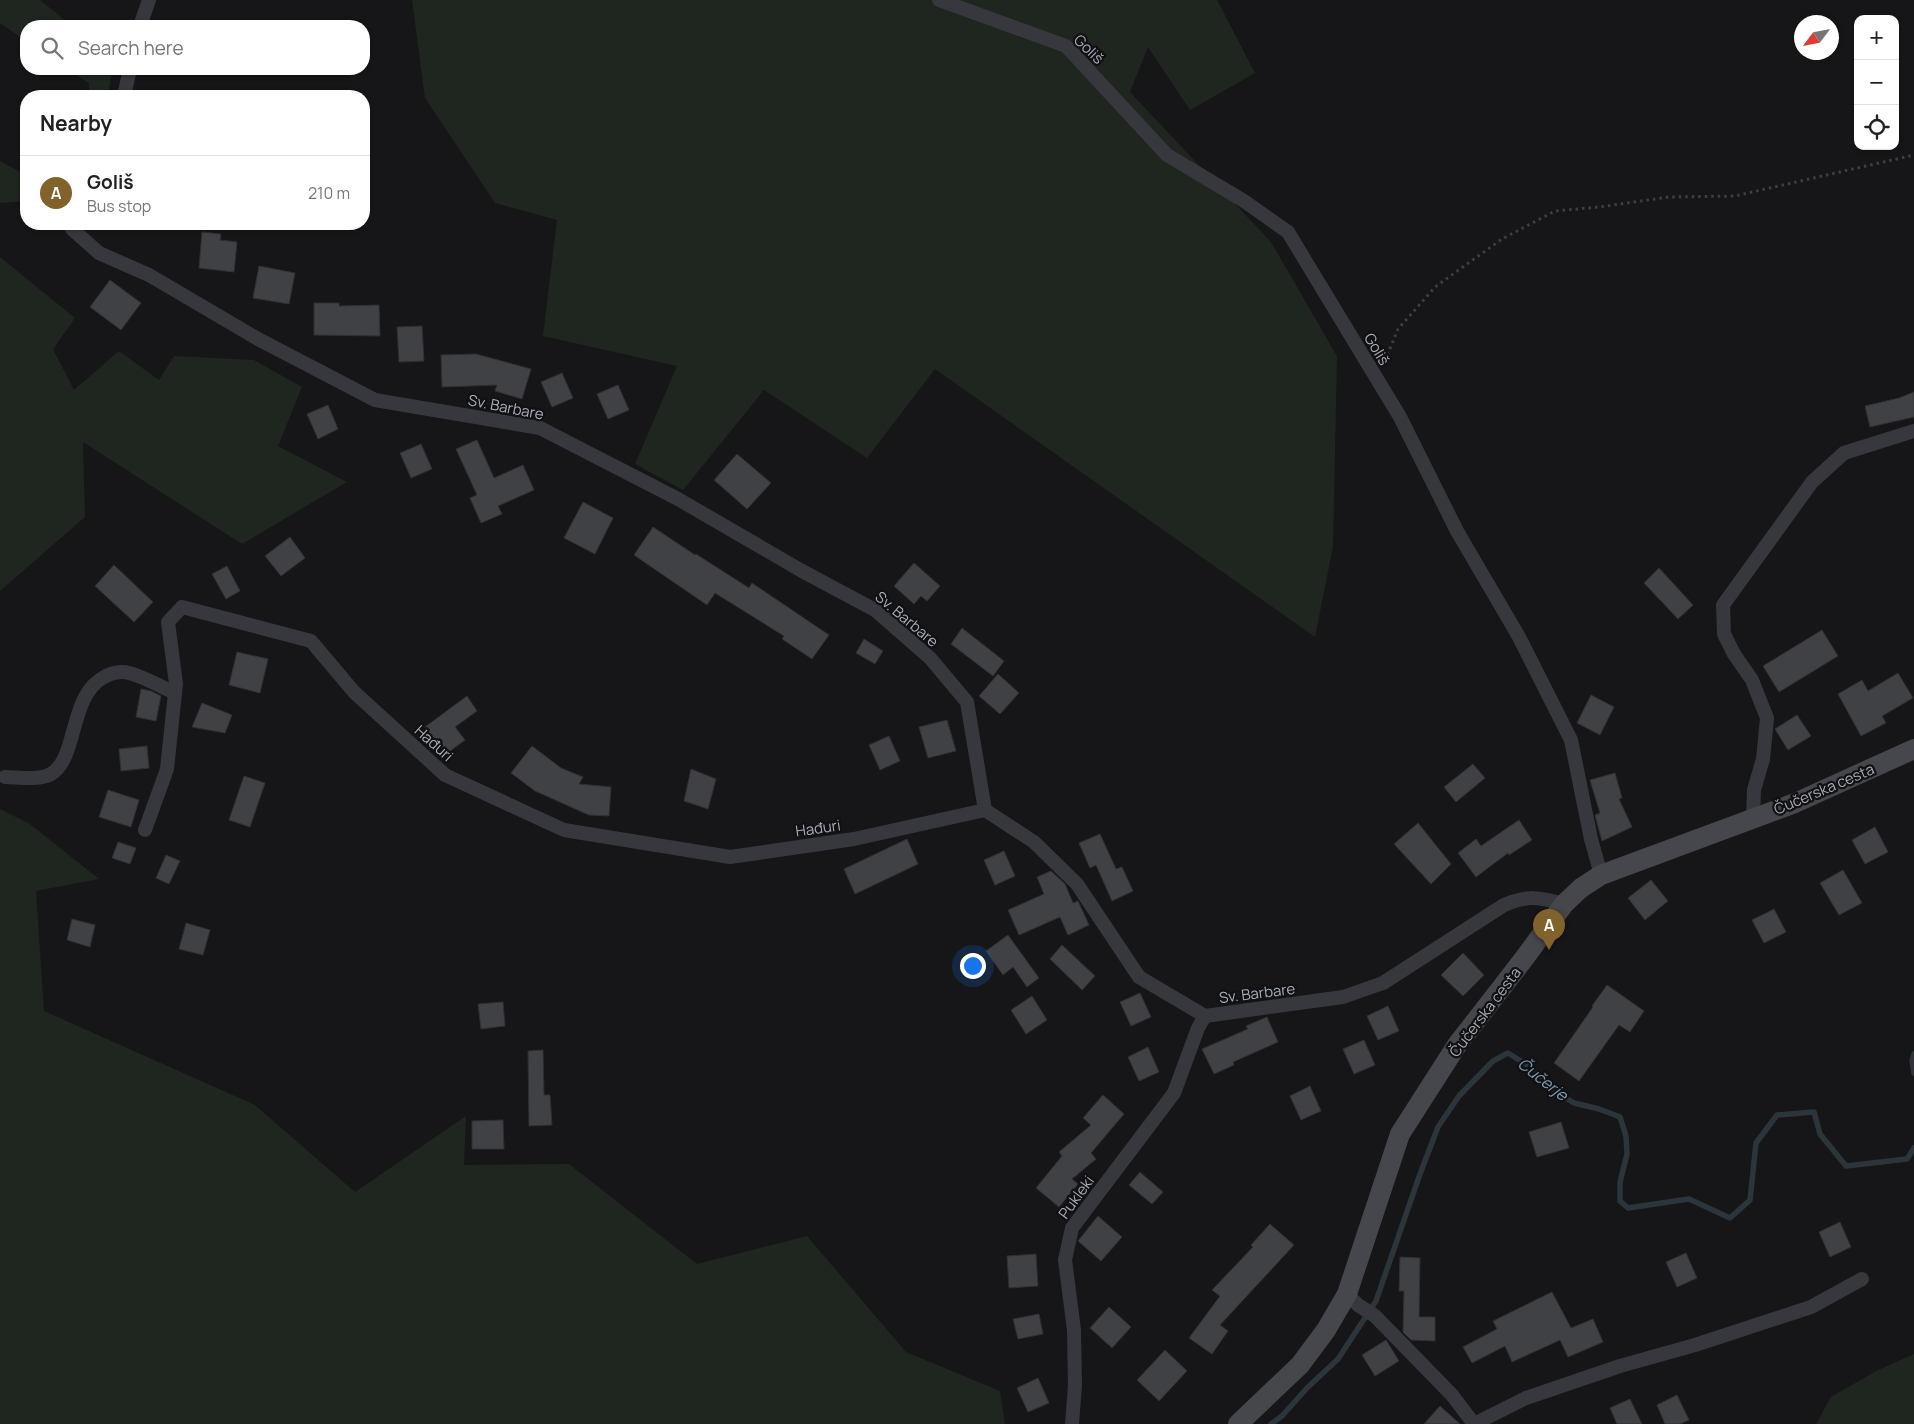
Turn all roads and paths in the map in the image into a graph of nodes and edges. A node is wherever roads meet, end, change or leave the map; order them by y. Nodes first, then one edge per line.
1 (149, 0) edge
2 (939, 0) edge
3 (142, 20) edge
4 (129, 75) edge
5 (125, 90) edge
6 (1914, 155) edge
7 (73, 230) edge
8 (1384, 391) junction
9 (1914, 431) edge
10 (175, 693) junction
11 (1914, 749) edge
12 (5, 777) dead end
13 (985, 810) junction
14 (1753, 818) junction
15 (145, 830) dead end
16 (1601, 875) junction
17 (1564, 904) junction
18 (1205, 1016) junction
19 (1862, 1278) dead end
20 (1353, 1300) junction
21 (1072, 1424) edge
22 (1238, 1424) edge

1 - 3 street
2 - 8 street, Goliš
4 - 5 street
6 - 8 path
7 - 13 street, Sv. Barbare
8 - 16 street, Goliš
9 - 14 street
10 - 12 street
10 - 13 street, Hađuri
10 - 15 street, Hađuri
11 - 14 street, Čučerska cesta
13 - 18 street, Sv. Barbare
14 - 16 street, Čučerska cesta
16 - 17 street, Čučerska cesta
17 - 18 street, Sv. Barbare
17 - 20 street, Čučerska cesta
18 - 21 street, Pukleki
19 - 20 street
20 - 22 street, Čučerska cesta

